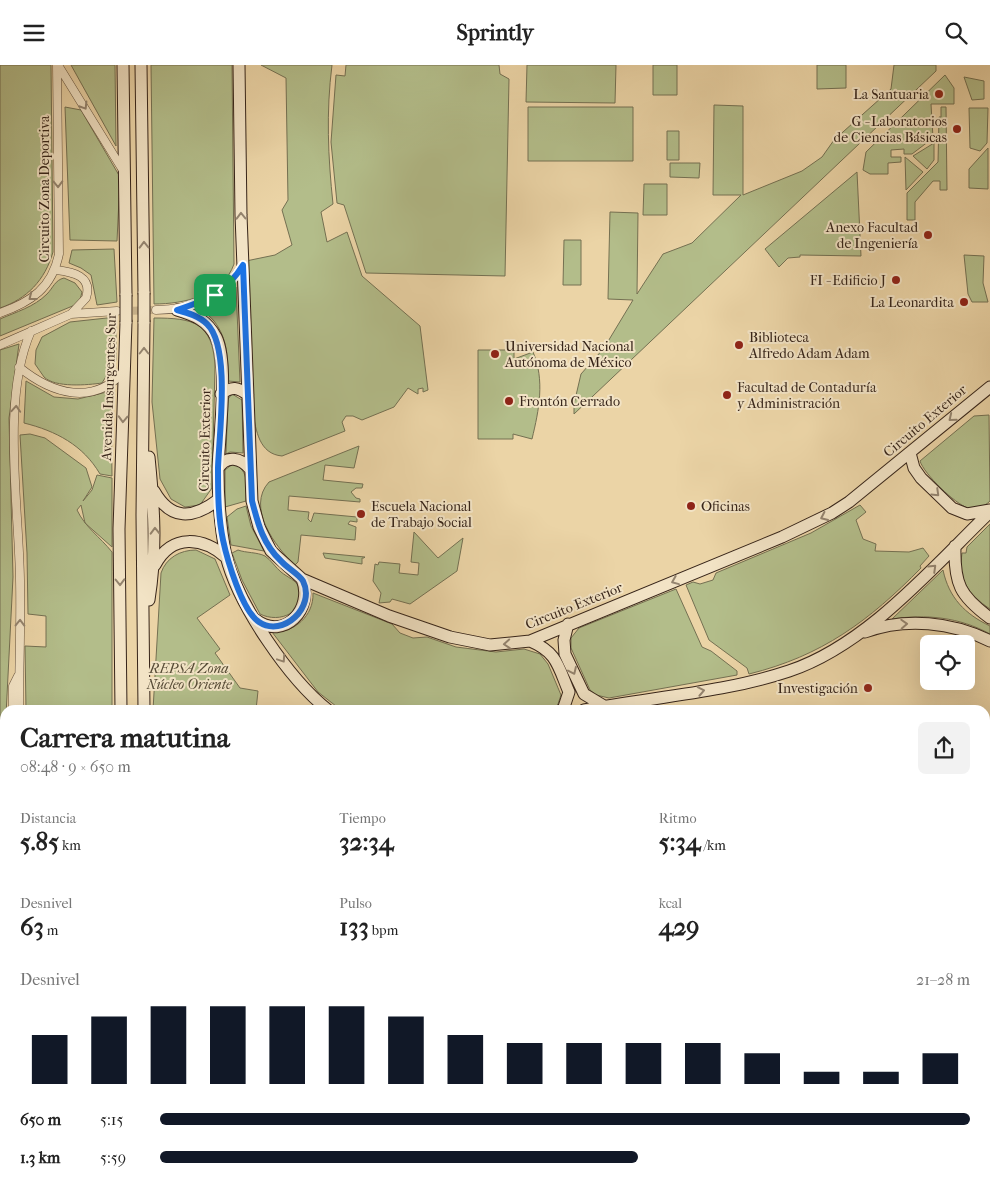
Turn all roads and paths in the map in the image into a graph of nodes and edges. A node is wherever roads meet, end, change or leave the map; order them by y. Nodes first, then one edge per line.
1 (58, 65) edge
2 (123, 65) edge
3 (141, 65) edge
4 (239, 65) edge
5 (125, 174) junction
6 (243, 265) junction
7 (56, 270) junction
8 (156, 310) tunnel mouth
9 (177, 310) junction
10 (117, 311) tunnel mouth
11 (0, 313) edge
12 (71, 314) junction
13 (31, 331) junction
14 (0, 345) edge
15 (19, 367) junction
16 (125, 371) junction
17 (990, 387) edge
18 (221, 394) junction
19 (248, 395) junction
20 (145, 415) junction
21 (910, 453) junction
22 (218, 469) junction
23 (250, 469) junction
24 (154, 491) junction
25 (218, 500) junction
26 (990, 511) edge
27 (955, 547) junction
28 (227, 558) junction
29 (154, 567) junction
30 (302, 579) junction
31 (254, 618) junction
32 (990, 618) edge
33 (568, 624) junction
34 (144, 631) junction
35 (857, 635) junction
36 (530, 641) junction
37 (990, 641) edge
38 (19, 672) junction
39 (13, 705) edge
40 (19, 705) edge
41 (121, 705) edge
42 (144, 705) edge
43 (322, 705) edge
44 (565, 705) edge
45 (603, 705) edge
46 (613, 705) edge

1 -> 5 street
1 -> 7 street, Circuito Zona Deportiva
2 - 5 street, Avenida Insurgentes Sur
20 -> 3 street, bridge
6 -> 4 street, Circuito Exterior
5 - 16 street, Avenida Insurgentes Sur, bridge
6 - 9 street, Circuito Exterior
6 - 19 street, Circuito Exterior
7 -> 11 street, Circuito Zona Deportiva
7 - 12 street
8 - 9 street, Circuito Exterior
9 - 18 street, Circuito Exterior
10 - 12 street
12 - 13 street
13 - 14 street
13 - 15 street
15 - 16 street
38 -> 15 street
16 -> 41 street, Avenida Insurgentes Sur
17 -> 21 street, Circuito Exterior
18 - 19 street
18 - 22 street, Circuito Exterior
19 - 23 street, Circuito Exterior
20 - 24 street
20 - 34 street
21 -> 26 street
21 -> 33 street, Circuito Exterior
22 - 23 street
22 - 25 street, Circuito Exterior
23 - 30 street, Circuito Exterior
24 - 25 street
29 -> 24 street
25 - 28 street, Circuito Exterior
26 - 27 street
27 - 32 street
35 -> 27 street
28 - 29 street
28 - 31 street, Circuito Exterior
29 - 34 street
30 - 31 street
36 -> 30 street, Circuito Exterior
31 -> 43 street, Circuito Exterior
33 - 36 street, Circuito Exterior
33 -> 45 street
34 - 42 street
35 -> 37 street
46 -> 35 street
36 - 44 street
38 - 39 street
38 - 40 street

